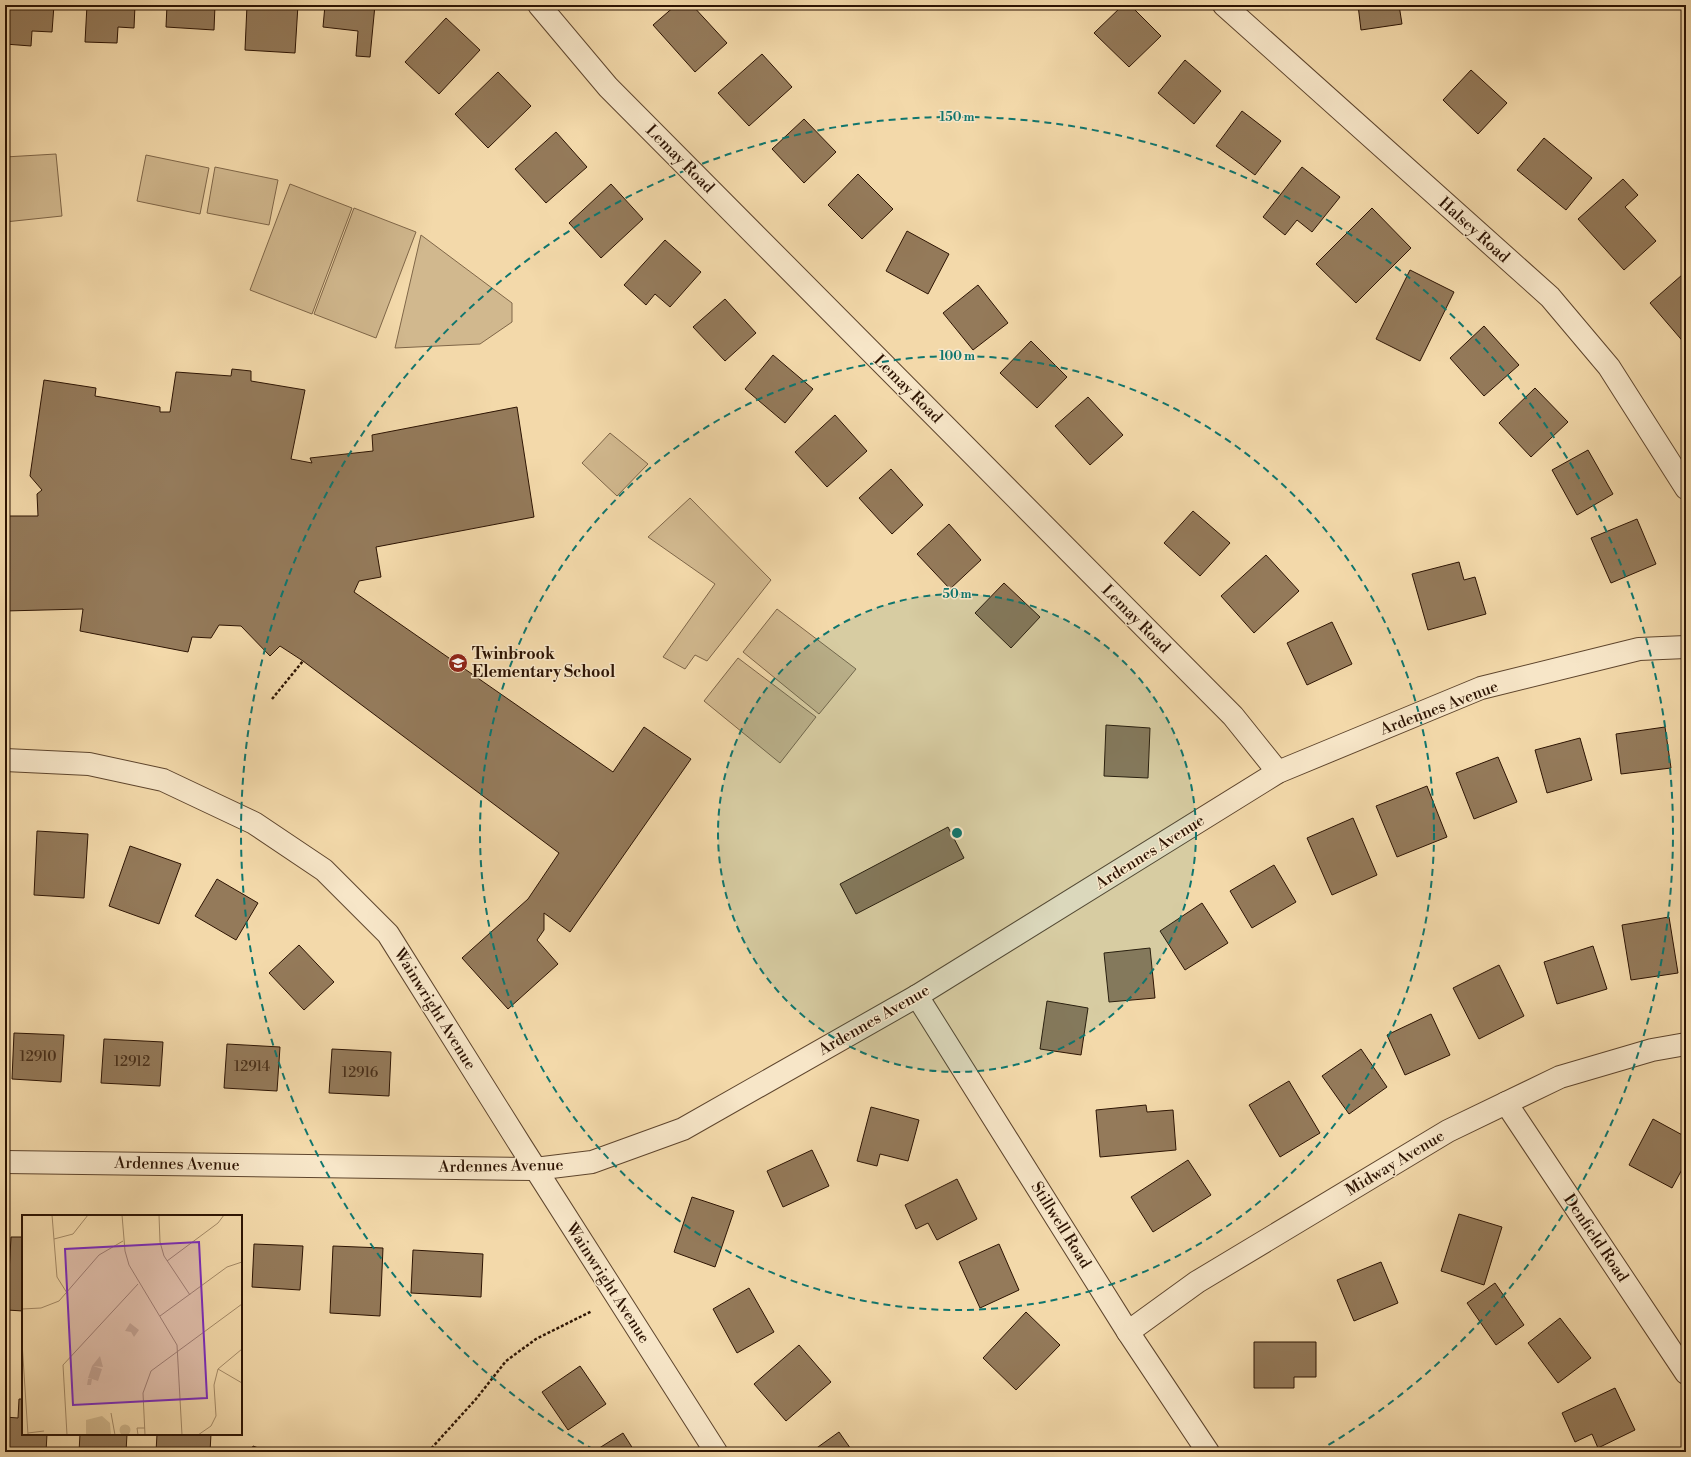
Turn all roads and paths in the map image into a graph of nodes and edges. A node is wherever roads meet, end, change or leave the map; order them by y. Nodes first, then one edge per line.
1 (539, 5) edge
2 (1224, 5) edge
3 (1686, 488) edge
4 (1686, 646) edge
5 (303, 661) dead end
6 (272, 699) dead end
7 (5, 760) edge
8 (1278, 772) junction
9 (917, 996) junction
10 (1686, 1044) edge
11 (1506, 1103) junction
12 (5, 1162) edge
13 (535, 1169) junction
14 (618, 1298) junction
15 (1128, 1332) junction
16 (1686, 1373) edge
17 (428, 1452) edge
18 (716, 1452) edge
19 (1208, 1452) edge

1 - 8 street, Lemay Road
2 - 3 street, Halsey Road
4 - 8 street, Ardennes Avenue
5 - 6 path
7 - 13 street, Wainwright Avenue
8 - 9 street, Ardennes Avenue
9 - 13 street, Ardennes Avenue
9 - 15 street, Stillwell Road
10 - 11 street, Midway Avenue
11 - 15 street, Midway Avenue
11 - 16 street, Denfield Road
12 - 13 street, Ardennes Avenue
13 - 14 street, Wainwright Avenue
14 - 17 path
14 - 18 street, Wainwright Avenue
15 - 19 street, Stillwell Road

